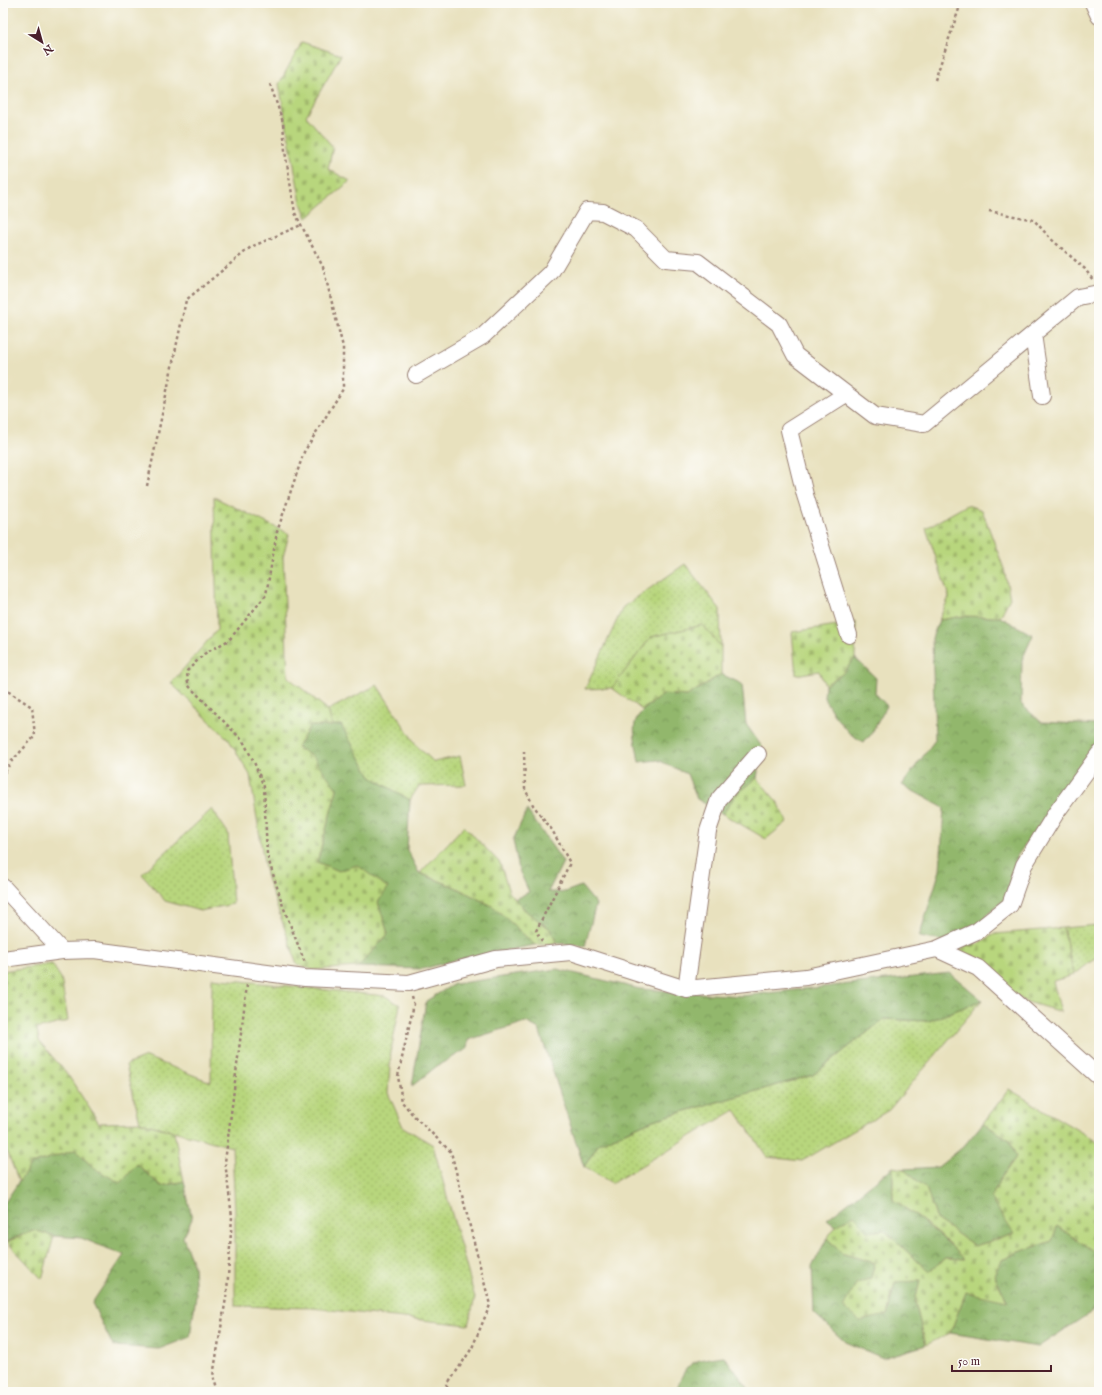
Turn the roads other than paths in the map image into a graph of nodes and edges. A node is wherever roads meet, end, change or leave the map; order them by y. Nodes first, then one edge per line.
1 (1093, 3) edge
2 (1099, 16) edge
3 (1097, 288) edge
4 (1033, 334) junction
5 (416, 375) dead end
6 (846, 394) junction
7 (1042, 396) dead end
8 (849, 635) dead end
9 (758, 754) dead end
10 (1099, 754) edge
11 (3, 887) edge
12 (937, 949) junction
13 (62, 951) junction
14 (3, 959) edge
15 (686, 989) junction
16 (1099, 1077) edge

1 - 2 street
3 - 4 street
4 - 6 street
4 - 7 street
5 - 6 street
6 - 8 street
9 - 15 street
10 - 12 street
11 - 13 street
12 - 15 street
12 - 16 street
13 - 14 street
13 - 15 street

